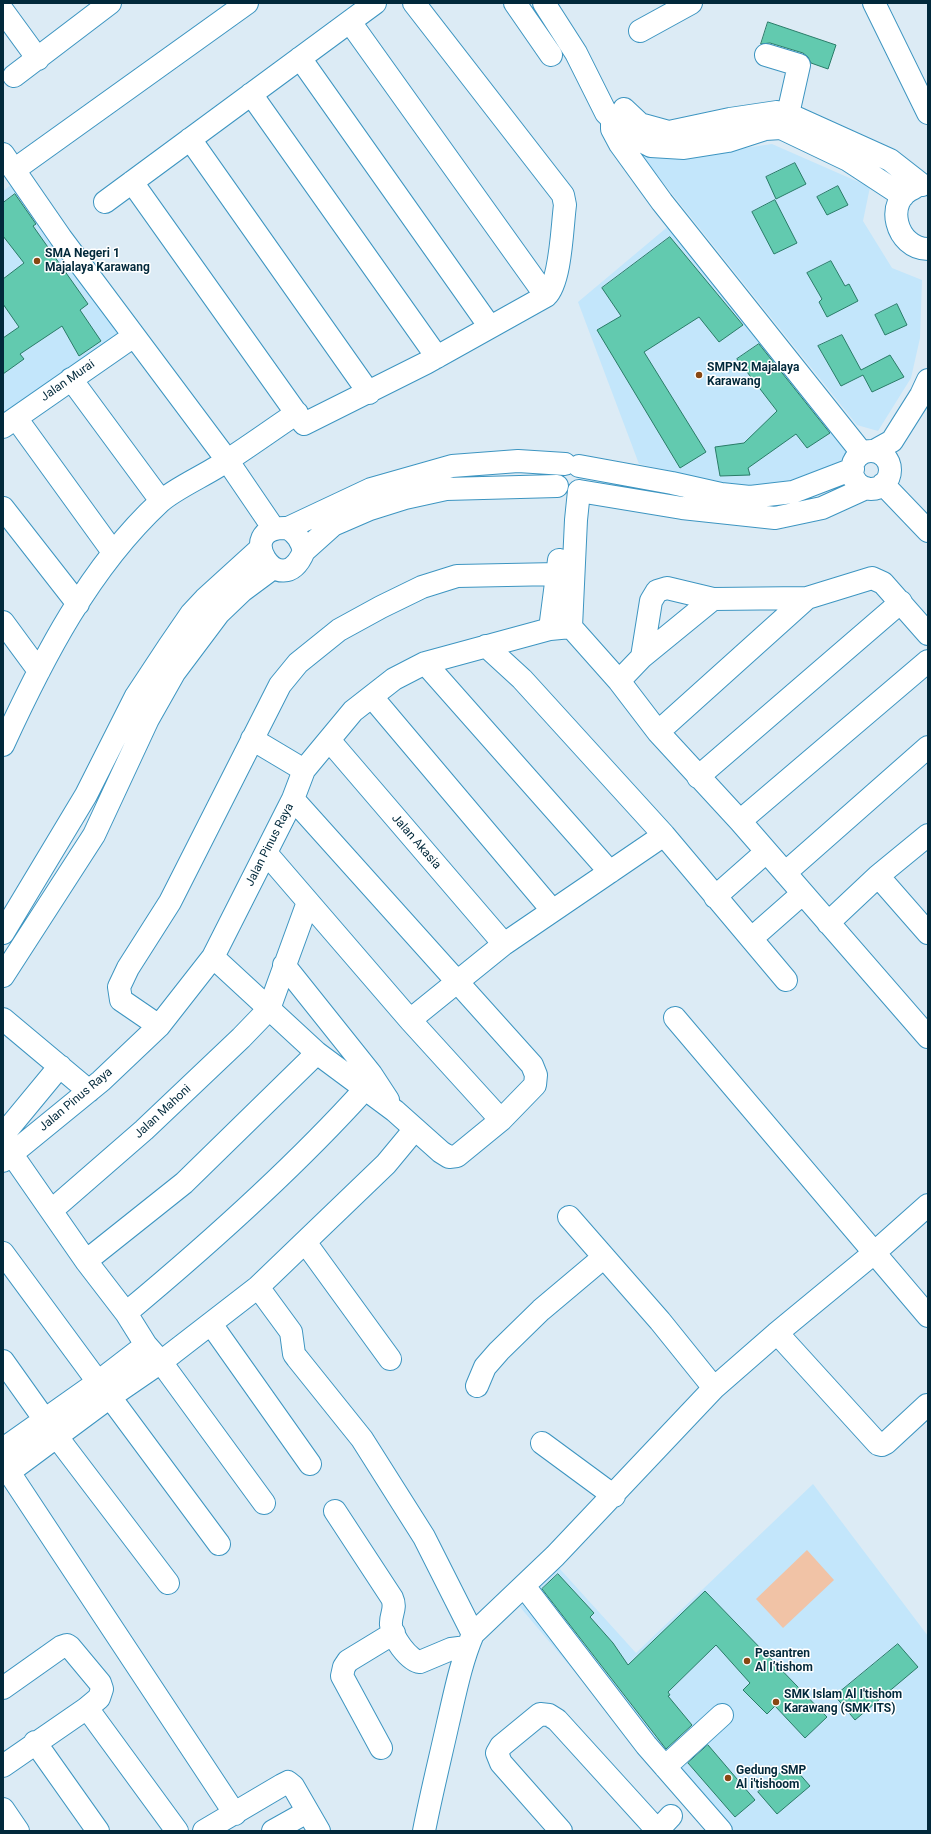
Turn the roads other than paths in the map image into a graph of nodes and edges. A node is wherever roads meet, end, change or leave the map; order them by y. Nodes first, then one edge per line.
1 (247, 3) edge
2 (375, 3) edge
3 (414, 3) edge
4 (515, 3) edge
5 (544, 3) edge
6 (691, 3) edge
7 (874, 3) edge
8 (102, 5) edge
9 (3, 11) edge
10 (660, 11) edge
11 (350, 22) junction
12 (640, 31) dead end
13 (576, 53) junction
14 (551, 55) dead end
15 (766, 55) dead end
16 (300, 58) junction
17 (38, 59) junction
18 (14, 76) dead end
19 (245, 98) junction
20 (606, 113) junction
21 (928, 113) edge
22 (784, 121) junction
23 (190, 139) junction
24 (9, 162) edge
25 (132, 182) junction
26 (925, 184) edge
27 (903, 196) junction
28 (105, 202) dead end
29 (928, 249) edge
30 (546, 296) junction
31 (490, 327) junction
32 (134, 336) junction
33 (431, 360) junction
34 (71, 379) junction
35 (928, 380) edge
36 (369, 393) junction
37 (928, 412) edge
38 (301, 418) junction
39 (9, 423) edge
40 (863, 458) junction
41 (231, 465) junction
42 (572, 465) junction
43 (880, 480) junction
44 (567, 490) junction
45 (161, 501) junction
46 (3, 508) edge
47 (928, 531) edge
48 (272, 535) junction
49 (304, 551) junction
50 (112, 552) junction
51 (273, 568) junction
52 (557, 574) junction
53 (807, 598) junction
54 (713, 599) junction
55 (901, 602) junction
56 (78, 604) junction
57 (3, 622) edge
58 (571, 627) junction
59 (550, 629) junction
60 (928, 634) edge
61 (486, 646) junction
62 (642, 657) junction
63 (928, 662) edge
64 (425, 663) junction
65 (166, 669) junction
66 (39, 671) junction
67 (619, 681) junction
68 (372, 697) junction
69 (658, 732) junction
70 (4, 736) edge
71 (252, 739) junction
72 (328, 740) junction
73 (928, 747) edge
74 (304, 770) junction
75 (698, 777) junction
76 (293, 799) junction
77 (740, 821) junction
78 (664, 835) junction
79 (927, 837) edge
80 (766, 852) junction
81 (266, 853) junction
82 (610, 872) junction
83 (785, 872) junction
84 (878, 876) junction
85 (802, 894) junction
86 (715, 897) junction
87 (308, 902) junction
88 (552, 910) junction
89 (828, 923) junction
90 (3, 933) edge
91 (928, 933) edge
92 (752, 938) junction
93 (504, 944) junction
94 (213, 956) junction
95 (284, 965) junction
96 (3, 976) edge
97 (786, 980) dead end
98 (456, 981) junction
99 (269, 1009) junction
100 (675, 1018) dead end
101 (3, 1019) edge
102 (410, 1020) junction
103 (159, 1026) junction
104 (928, 1037) edge
105 (317, 1053) junction
106 (60, 1066) junction
107 (365, 1089) junction
108 (89, 1091) junction
109 (394, 1111) junction
110 (501, 1120) junction
111 (415, 1129) junction
112 (6, 1150) edge
113 (928, 1205) edge
114 (52, 1210) junction
115 (569, 1217) dead end
116 (305, 1242) junction
117 (3, 1253) edge
118 (874, 1253) junction
119 (604, 1256) junction
120 (86, 1261) junction
121 (258, 1287) junction
122 (927, 1312) edge
123 (126, 1313) junction
124 (211, 1324) junction
125 (777, 1333) junction
126 (146, 1345) junction
127 (390, 1359) dead end
128 (3, 1361) edge
129 (161, 1362) junction
130 (477, 1386) dead end
131 (714, 1388) junction
132 (104, 1390) junction
133 (927, 1405) dead end
134 (45, 1418) junction
135 (58, 1437) junction
136 (542, 1443) dead end
137 (3, 1449) edge
138 (310, 1464) dead end
139 (6, 1468) edge
140 (614, 1496) junction
141 (264, 1503) dead end
142 (335, 1511) dead end
143 (219, 1544) dead end
144 (168, 1583) dead end
145 (524, 1586) junction
146 (394, 1634) junction
147 (470, 1641) junction
148 (3, 1688) edge
149 (87, 1708) junction
150 (722, 1715) dead end
151 (35, 1742) junction
152 (381, 1748) dead end
153 (3, 1766) edge
154 (665, 1767) junction
155 (3, 1809) edge
156 (307, 1812) junction
157 (235, 1814) junction
158 (662, 1826) edge
159 (18, 1831) edge
160 (98, 1831) edge
161 (177, 1831) edge
162 (204, 1831) edge
163 (273, 1831) edge
164 (319, 1831) edge
165 (424, 1831) edge
166 (561, 1831) edge
167 (721, 1831) edge

1 - 24 street
2 - 11 street
3 - 30 street
4 - 14 street
5 - 13 street
6 - 10 street
7 - 21 street
8 - 17 street
9 - 17 street
10 - 12 street
11 - 16 street
11 - 30 street
13 - 20 street
13 - 22 street
15 - 22 street
16 - 19 street
16 - 31 street
17 - 18 street
19 - 23 street
19 - 33 street
20 - 22 street
20 - 40 street
22 - 26 street
22 - 27 street
23 - 25 street
23 - 36 street
24 - 32 street
25 - 28 street
25 - 38 street
26 - 27 street
27 - 29 street
30 - 31 street
31 - 33 street
32 - 34 street, Jalan Murai
32 - 41 street
33 - 36 street
34 - 39 street, Jalan Murai
34 - 45 street
35 - 40 street
36 - 38 street
37 - 43 street
38 - 41 street
39 - 50 street
40 - 42 street
40 - 43 street
40 - 43 street
41 - 45 street
41 - 48 street
42 - 44 street
42 - 48 street
43 - 44 street
43 - 47 street
44 - 49 street
44 - 52 street
44 - 58 street
45 - 50 street
46 - 56 street
48 - 49 street
48 - 51 street
48 - 65 street
49 - 51 street
50 - 56 street
51 - 65 street
52 - 59 street
52 - 71 street
53 - 54 street
53 - 55 street
53 - 69 street
54 - 62 street
54 - 62 street
55 - 60 street
55 - 75 street
56 - 66 street
57 - 66 street
58 - 59 street, Jalan Pinus Raya
58 - 67 street
59 - 61 street, Jalan Pinus Raya
61 - 64 street, Jalan Pinus Raya
61 - 78 street
62 - 67 street
63 - 77 street
64 - 68 street, Jalan Pinus Raya
64 - 82 street
65 - 90 street
65 - 96 street
66 - 70 street
67 - 69 street
68 - 72 street, Jalan Pinus Raya
68 - 88 street
69 - 75 street
71 - 74 street
71 - 103 street
72 - 74 street, Jalan Pinus Raya
72 - 93 street, Jalan Akasia
73 - 83 street
74 - 76 street, Jalan Pinus Raya
75 - 77 street
76 - 81 street, Jalan Pinus Raya
76 - 98 street
77 - 80 street
78 - 82 street
78 - 86 street
79 - 84 street
80 - 83 street
80 - 86 street
81 - 87 street
81 - 94 street, Jalan Pinus Raya
82 - 88 street
83 - 85 street
84 - 89 street
84 - 91 street
85 - 89 street
85 - 92 street
86 - 92 street
87 - 95 street
87 - 102 street
88 - 93 street
89 - 104 street
92 - 97 street
93 - 98 street
94 - 99 street
94 - 103 street, Jalan Pinus Raya
95 - 99 street
95 - 109 street
98 - 102 street
98 - 110 street
99 - 105 street
99 - 114 street, Jalan Mahoni
100 - 118 street
101 - 106 street
102 - 110 street
103 - 108 street, Jalan Pinus Raya
105 - 107 street
105 - 120 street
106 - 108 street
106 - 112 street
107 - 109 street
107 - 123 street
108 - 112 street, Jalan Pinus Raya
109 - 111 street
110 - 111 street
111 - 116 street
112 - 114 street
113 - 118 street
114 - 120 street
115 - 119 street
116 - 121 street
116 - 127 street
117 - 132 street
118 - 122 street
118 - 125 street
119 - 130 street
119 - 131 street
120 - 123 street
121 - 124 street
121 - 147 street
123 - 126 street
124 - 129 street
124 - 138 street
125 - 131 street
125 - 133 street
126 - 129 street
126 - 132 street
128 - 134 street
129 - 132 street
129 - 141 street
131 - 140 street
132 - 134 street
132 - 135 street
132 - 143 street
134 - 135 street
134 - 137 street
135 - 139 street
135 - 144 street
136 - 140 street
139 - 157 street
140 - 145 street
142 - 146 street
145 - 147 street
145 - 154 street
146 - 147 street
146 - 152 street
147 - 165 street
148 - 149 street
149 - 151 street
149 - 161 street
150 - 154 street
151 - 153 street
151 - 160 street
154 - 167 street
155 - 159 street
156 - 157 street
156 - 163 street
156 - 164 street
157 - 162 street
158 - 166 street

